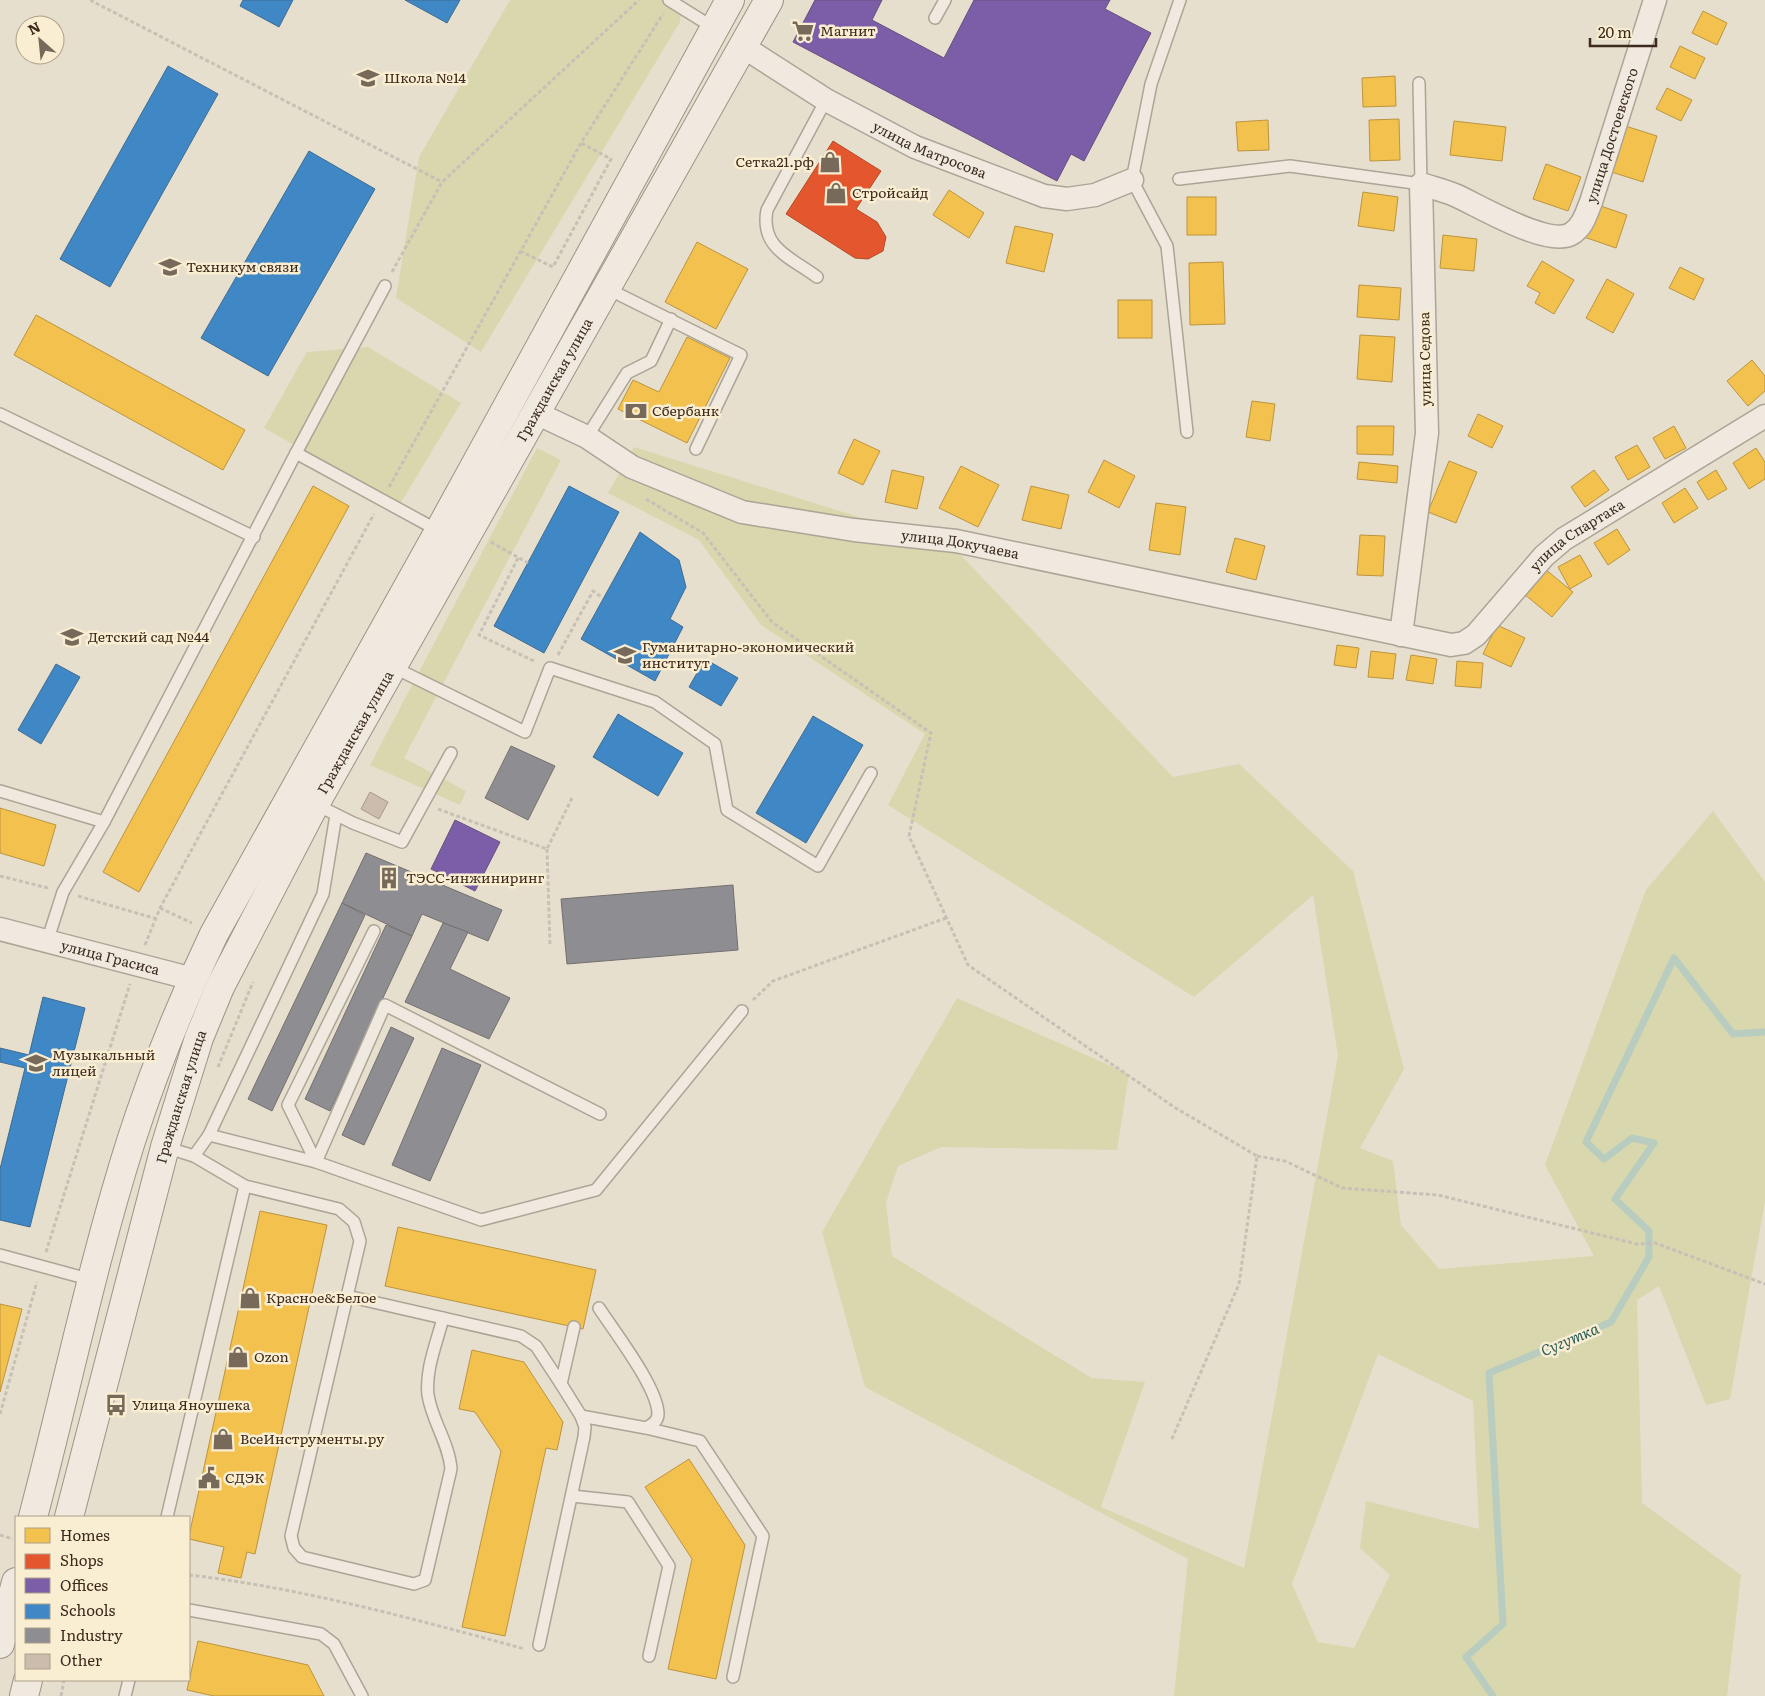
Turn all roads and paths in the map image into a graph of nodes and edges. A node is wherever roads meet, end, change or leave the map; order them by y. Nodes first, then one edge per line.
1 (90, 0) edge
2 (639, 0) edge
3 (730, 0) edge
4 (769, 0) edge
5 (945, 0) edge
6 (1180, 0) edge
7 (1655, 0) edge
8 (670, 1) edge
9 (935, 18) dead end
10 (714, 28) junction
11 (742, 46) junction
12 (1419, 83) dead end
13 (826, 100) junction
14 (582, 143) junction
15 (1179, 179) dead end
16 (1132, 180) junction
17 (442, 182) junction
18 (1421, 184) junction
19 (520, 251) junction
20 (817, 276) dead end
21 (385, 286) joint
22 (606, 288) junction
23 (671, 319) junction
24 (536, 413) junction
25 (0, 414) edge
26 (1765, 416) edge
27 (1187, 432) dead end
28 (587, 437) junction
29 (696, 449) dead end
30 (296, 453) junction
31 (382, 500) junction
32 (439, 531) junction
33 (254, 537) junction
34 (483, 538) dead end
35 (518, 558) junction
36 (528, 563) dead end
37 (603, 598) dead end
38 (1401, 635) junction
39 (393, 667) junction
40 (550, 668) junction
41 (451, 753) dead end
42 (871, 773) dead end
43 (0, 791) edge
44 (572, 798) dead end
45 (424, 804) junction
46 (325, 809) junction
47 (104, 822) junction
48 (547, 849) junction
49 (946, 918) dead end
50 (0, 930) edge
51 (374, 931) dead end
52 (48, 942) junction
53 (550, 946) dead end
54 (136, 964) junction
55 (192, 979) junction
56 (253, 981) dead end
57 (220, 987) junction
58 (742, 1011) joint
59 (216, 1072) dead end
60 (600, 1114) dead end
61 (1215, 1131) dead end
62 (209, 1135) junction
63 (165, 1147) junction
64 (194, 1156) junction
65 (1256, 1156) junction
66 (316, 1162) junction
67 (245, 1186) junction
68 (0, 1255) edge
69 (42, 1265) junction
70 (92, 1280) junction
71 (1765, 1284) edge
72 (347, 1296) junction
73 (599, 1308) dead end
74 (443, 1318) junction
75 (574, 1327) dead end
76 (561, 1384) junction
77 (0, 1414) edge
78 (581, 1416) junction
79 (646, 1428) junction
80 (1171, 1441) dead end
81 (572, 1496) junction
82 (33, 1516) edge
83 (69, 1516) edge
84 (167, 1516) edge
85 (0, 1535) edge
86 (13, 1538) dead end
87 (0, 1575) edge
88 (190, 1575) edge
89 (15, 1581) edge
90 (15, 1585) edge
91 (190, 1610) edge
92 (0, 1644) edge
93 (539, 1645) joint
94 (649, 1656) dead end
95 (733, 1677) dead end
96 (28, 1681) edge
97 (64, 1681) edge
98 (129, 1681) edge
99 (24, 1696) edge
100 (61, 1696) edge
101 (125, 1696) edge
102 (362, 1696) edge

1 - 17 path
2 - 17 path
3 - 10 main road, Гражданская улица
4 - 11 main road, Гражданская улица
5 - 9 lane
6 - 16 lane
7 - 18 street, улица Достоевского
8 - 10 lane
8 - 14 path
10 - 11 main road
10 - 32 main road, Гражданская улица
11 - 13 street, улица Матросова
11 - 22 main road, Гражданская улица
12 - 18 lane, улица Седова
13 - 16 street, улица Матросова
13 - 20 lane
14 - 19 path
14 - 19 path
15 - 18 lane
16 - 27 lane
17 - 21 path
18 - 38 street, улица Седова
19 - 31 path
21 - 30 lane
22 - 23 lane
22 - 24 main road, Гражданская улица
23 - 28 lane
23 - 29 lane
24 - 28 street, улица Докучаева
24 - 39 main road, Гражданская улица
25 - 33 lane
26 - 38 street, улица Спартака
28 - 38 street, улица Докучаева
30 - 31 lane
30 - 33 lane
31 - 32 lane
31 - 54 path
32 - 55 main road, Гражданская улица
33 - 47 lane
34 - 35 path
35 - 36 path
35 - 40 path
37 - 40 path
39 - 40 lane
39 - 46 main road, Гражданская улица
40 - 42 lane
41 - 45 lane
43 - 47 lane
44 - 48 path
45 - 46 lane
45 - 48 path
46 - 57 main road, Гражданская улица
46 - 62 lane
47 - 52 lane
48 - 53 path
49 - 58 path
50 - 52 street, улица Грасиса
51 - 66 lane
52 - 54 street, улица Грасиса
54 - 55 street, улица Грасиса
54 - 69 path
55 - 57 main road, улица Грасиса
55 - 70 main road, Гражданская улица
56 - 59 path
57 - 63 main road, Гражданская улица
58 - 66 lane
60 - 66 lane
61 - 65 path
62 - 64 lane
62 - 66 lane
63 - 64 lane
63 - 83 main road, Гражданская улица
64 - 67 lane
65 - 71 path
65 - 80 path
67 - 72 lane
67 - 84 lane
68 - 69 lane
69 - 70 lane
69 - 77 path
70 - 82 main road, Гражданская улица
72 - 74 lane
72 - 74 lane
73 - 79 lane
74 - 76 lane
75 - 76 lane
76 - 78 lane
78 - 79 lane
78 - 81 lane
79 - 95 lane
81 - 93 lane
81 - 94 lane
85 - 86 path
87 - 89 street
88 - 93 path
90 - 92 main road
91 - 102 lane
96 - 99 main road
97 - 100 path
98 - 101 lane

